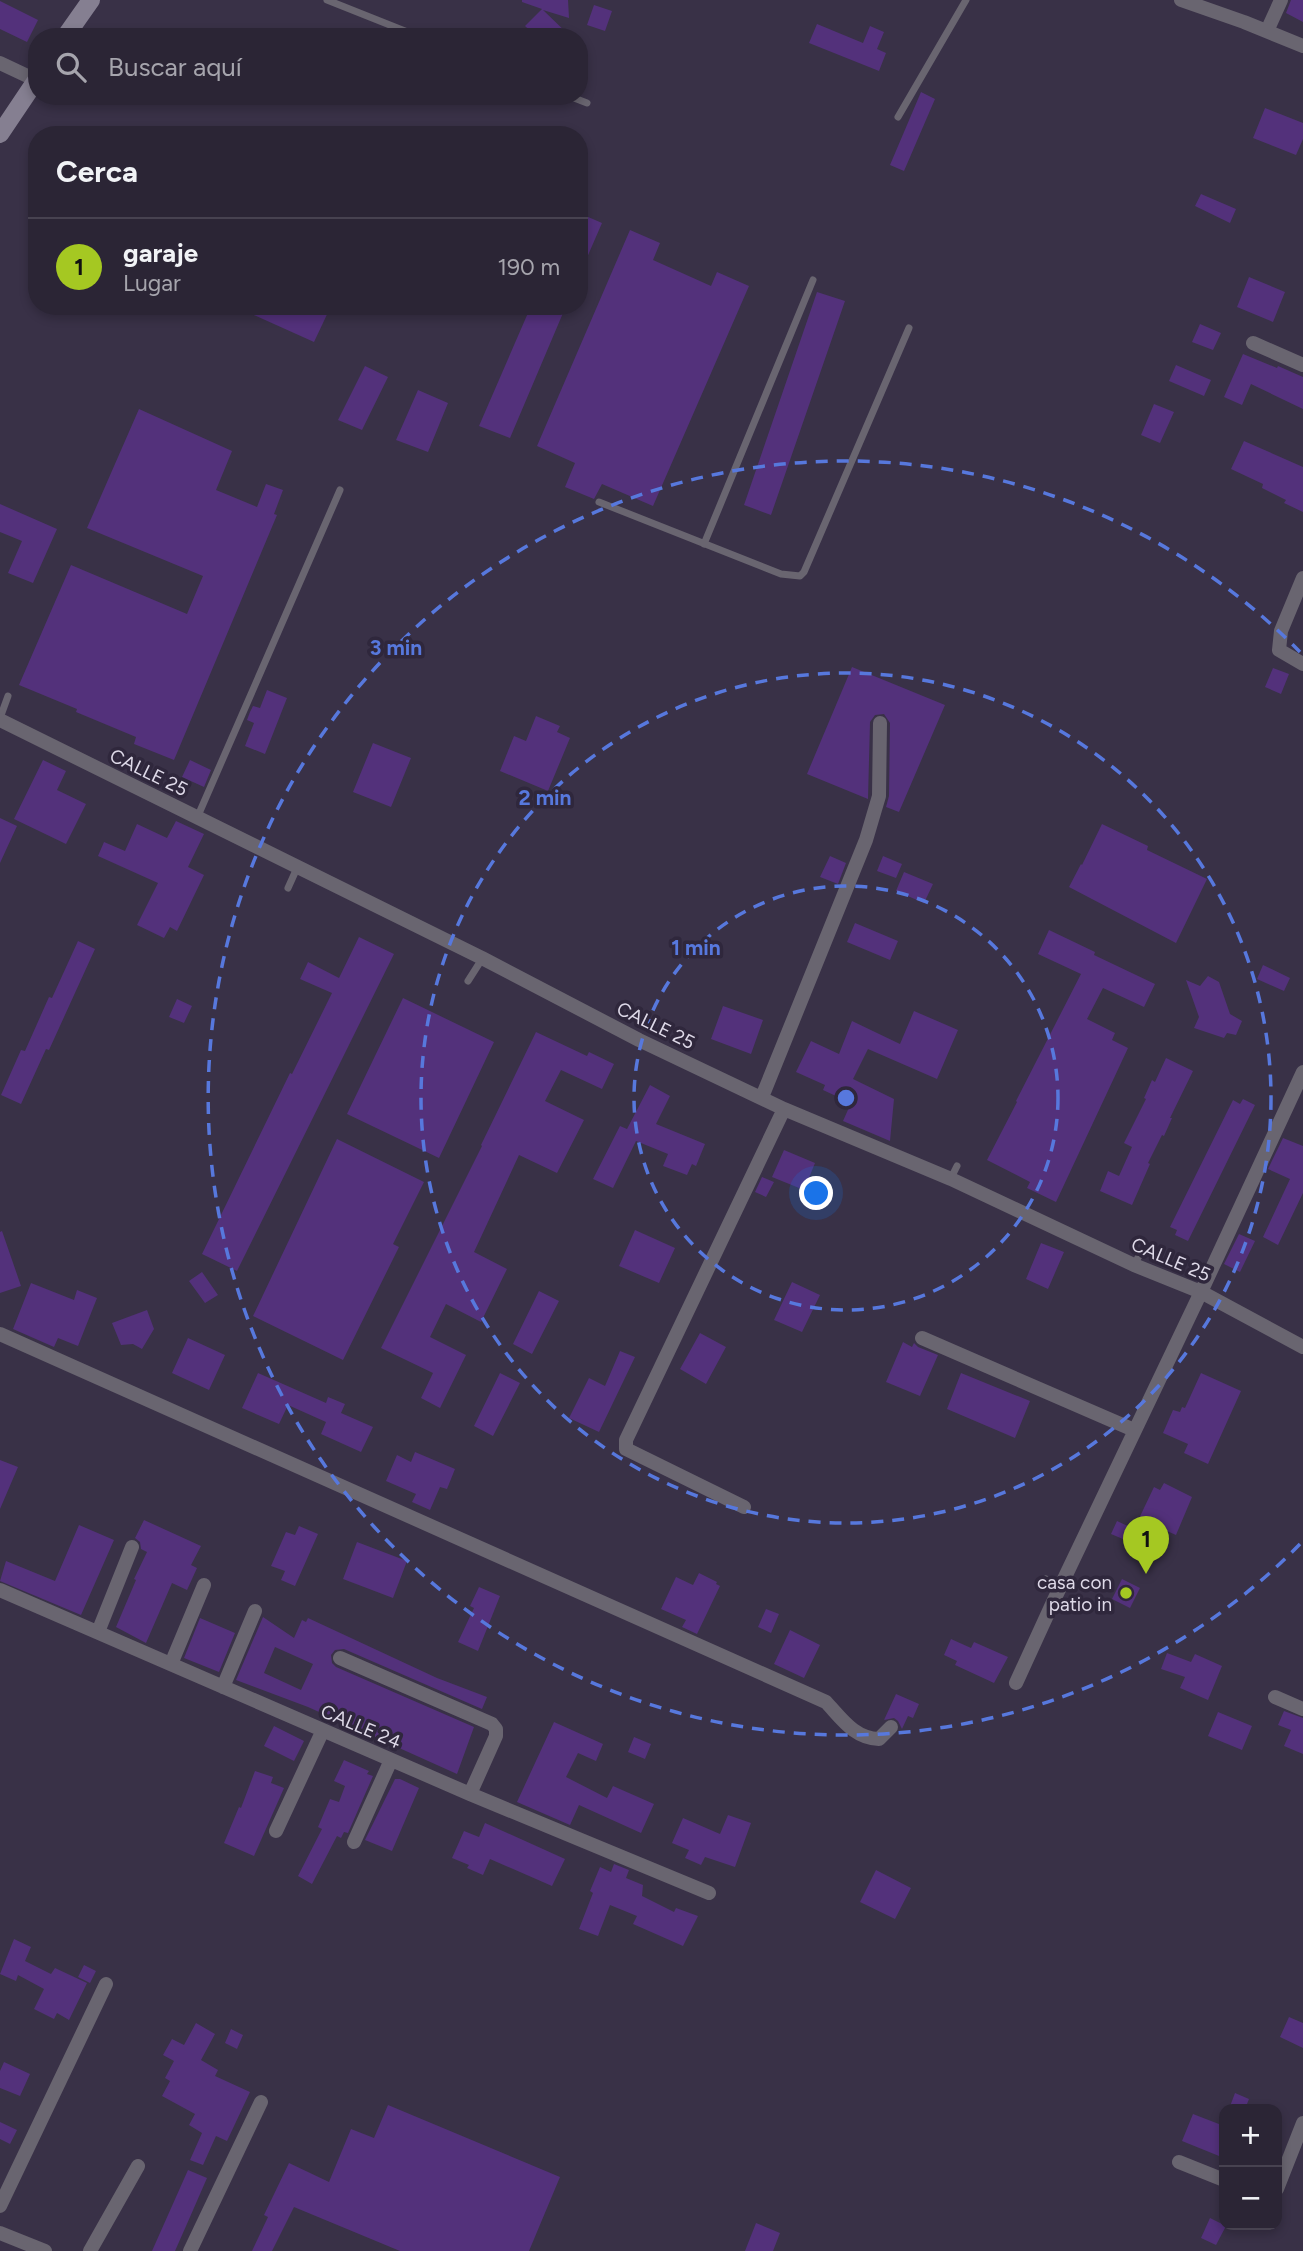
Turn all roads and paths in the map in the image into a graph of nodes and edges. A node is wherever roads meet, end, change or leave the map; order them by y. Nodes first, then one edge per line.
1 (91, 0) edge
2 (327, 0) edge
3 (967, 0) edge
4 (1181, 0) edge
5 (1282, 0) edge
6 (71, 28) edge
7 (397, 28) edge
8 (1267, 31) junction
9 (1303, 46) edge
10 (0, 63) edge
11 (28, 76) edge
12 (28, 92) edge
13 (898, 117) dead end
14 (0, 134) edge
15 (813, 280) dead end
16 (909, 328) dead end
17 (1253, 342) dead end
18 (1303, 365) edge
19 (340, 489) dead end
20 (599, 502) dead end
21 (704, 544) junction
22 (1303, 578) edge
23 (1303, 664) edge
24 (8, 696) dead end
25 (0, 719) edge
26 (880, 723) dead end
27 (197, 818) junction
28 (297, 868) junction
29 (288, 888) dead end
30 (482, 958) junction
31 (468, 981) dead end
32 (1303, 1072) edge
33 (762, 1097) junction
34 (784, 1109) junction
35 (1201, 1292) junction
36 (0, 1334) edge
37 (922, 1338) dead end
38 (1303, 1347) edge
39 (1134, 1430) junction
40 (744, 1507) dead end
41 (132, 1547) dead end
42 (1046, 1579) dead end
43 (204, 1585) dead end
44 (1060, 1587) junction
45 (0, 1590) edge
46 (255, 1611) dead end
47 (98, 1632) junction
48 (340, 1658) dead end
49 (171, 1664) junction
50 (1016, 1683) dead end
51 (223, 1687) junction
52 (1275, 1697) dead end
53 (1303, 1709) edge
54 (891, 1727) dead end
55 (323, 1730) junction
56 (391, 1760) junction
57 (470, 1794) junction
58 (276, 1831) dead end
59 (354, 1842) dead end
60 (709, 1893) dead end
61 (106, 1984) dead end
62 (261, 2102) dead end
63 (1303, 2123) edge
64 (1179, 2162) dead end
65 (138, 2166) dead end
66 (1282, 2176) edge
67 (1219, 2178) edge
68 (0, 2206) edge
69 (0, 2232) edge
70 (45, 2251) edge
71 (90, 2251) edge
72 (190, 2251) edge

1 - 6 main road
2 - 7 lane
3 - 13 lane
4 - 8 street
5 - 8 street
8 - 9 street
10 - 11 street
12 - 14 main road
15 - 21 lane
16 - 21 lane
17 - 18 street
19 - 27 lane
20 - 21 lane
22 - 23 street
24 - 25 lane
25 - 27 street, CALLE 25
26 - 33 street
27 - 28 street, CALLE 25
28 - 29 lane
28 - 30 street, CALLE 25
30 - 31 lane
30 - 33 street, CALLE 25
32 - 35 street
33 - 34 street, CALLE 25
34 - 35 street, CALLE 25
34 - 40 street
35 - 38 street, CALLE 25
35 - 39 street
36 - 54 street
37 - 39 street
39 - 44 street
41 - 47 street
42 - 44 lane
43 - 49 street
44 - 50 street
45 - 47 street, CALLE 24
46 - 51 street
47 - 49 street, CALLE 24
48 - 57 street
49 - 51 street, CALLE 24
51 - 55 street, CALLE 24
52 - 53 street
55 - 56 street, CALLE 24
55 - 58 street
56 - 57 street, CALLE 24
56 - 59 street
57 - 60 street, CALLE 24
61 - 68 street
62 - 72 street
63 - 66 street
64 - 67 street
65 - 71 street
69 - 70 street

